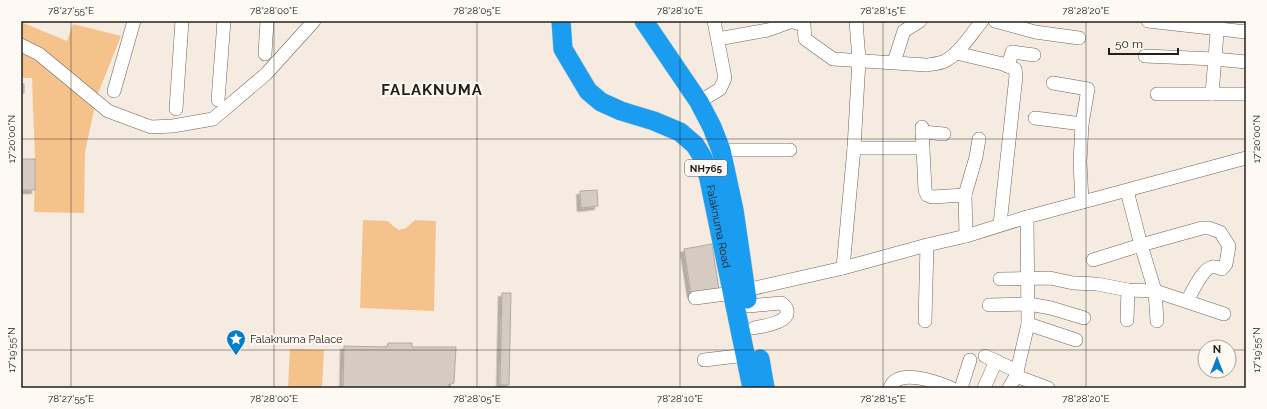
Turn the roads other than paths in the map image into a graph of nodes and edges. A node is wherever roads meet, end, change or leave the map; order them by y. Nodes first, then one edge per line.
1 (134, 21) edge
2 (182, 21) edge
3 (224, 21) edge
4 (267, 21) edge
5 (314, 21) edge
6 (561, 21) edge
7 (644, 21) edge
8 (714, 21) edge
9 (790, 21) edge
10 (856, 21) edge
11 (920, 21) edge
12 (982, 21) edge
13 (995, 21) edge
14 (1148, 21) edge
15 (1218, 25) edge
16 (1246, 32) edge
17 (1079, 38) dead end
18 (718, 39) junction
19 (21, 45) edge
20 (956, 53) junction
21 (265, 54) dead end
22 (1034, 54) dead end
23 (1145, 56) dead end
24 (1215, 59) junction
25 (859, 60) junction
26 (894, 62) junction
27 (1246, 62) edge
28 (1008, 66) junction
29 (1053, 83) dead end
30 (114, 91) dead end
31 (1157, 94) dead end
32 (1212, 94) junction
33 (1246, 94) edge
34 (218, 100) dead end
35 (699, 102) junction
36 (176, 109) dead end
37 (1035, 118) dead end
38 (1082, 124) junction
39 (944, 134) dead end
40 (979, 139) dead end
41 (854, 148) junction
42 (923, 148) junction
43 (721, 150) junction
44 (790, 150) dead end
45 (1246, 158) edge
46 (1127, 191) junction
47 (965, 195) junction
48 (1082, 202) junction
49 (1027, 217) junction
50 (1000, 224) junction
51 (966, 236) junction
52 (927, 245) junction
53 (1141, 245) junction
54 (1093, 260) dead end
55 (843, 268) junction
56 (1000, 279) dead end
57 (1028, 279) junction
58 (1128, 290) junction
59 (1155, 291) junction
60 (742, 297) junction
61 (695, 298) dead end
62 (1187, 301) junction
63 (1029, 304) junction
64 (989, 305) dead end
65 (1224, 314) dead end
66 (1084, 318) dead end
67 (1127, 320) dead end
68 (925, 321) dead end
69 (1157, 321) dead end
70 (1028, 324) junction
71 (754, 328) junction
72 (1076, 340) dead end
73 (746, 356) junction
74 (704, 360) dead end
75 (970, 360) dead end
76 (1016, 373) junction
77 (929, 384) edge
78 (752, 388) edge
79 (765, 388) edge
80 (890, 388) edge
81 (951, 388) edge
82 (961, 388) edge
83 (984, 388) edge
84 (1009, 388) edge
85 (1045, 388) edge

1 - 30 street
2 - 36 street
3 - 34 street
4 - 21 street
5 - 19 street
6 - 60 highway, Falaknuma Road / NH765
7 - 35 highway, Falaknuma Road / NH765
8 - 18 street
9 - 18 street
9 - 25 street
10 - 25 street
11 - 26 street
12 - 20 street
13 - 17 street
14 - 15 street
15 - 16 street
15 - 24 street
18 - 35 street
20 - 26 street
20 - 28 street
22 - 28 street
23 - 24 street
24 - 27 street
24 - 32 street
25 - 26 street
25 - 41 street
28 - 50 street
29 - 38 street
31 - 32 street
32 - 33 street
35 - 43 highway, Falaknuma Road / NH765
37 - 38 street
38 - 48 street
39 - 42 street
40 - 47 street
41 - 42 street
41 - 55 street
42 - 47 street
43 - 44 street
43 - 60 highway, Falaknuma Road / NH765
45 - 46 street
46 - 48 street
46 - 53 street
47 - 51 street
48 - 49 street
49 - 50 street
49 - 57 street
50 - 51 street
51 - 52 street
52 - 55 street
52 - 68 street
53 - 54 street
53 - 59 street
53 - 62 street
55 - 60 street
56 - 57 street
57 - 58 street
57 - 63 street
58 - 59 street
58 - 67 street
59 - 62 street
59 - 69 street
60 - 61 street
60 - 71 highway, Falaknuma Road / NH765
60 - 71 street
60 - 73 highway, Falaknuma Road / NH765
62 - 65 street
63 - 64 street
63 - 66 street
63 - 70 street
70 - 72 street
70 - 76 street
71 - 79 highway, Falaknuma Road / NH765
73 - 74 street
73 - 78 highway, Falaknuma Road / NH765
75 - 82 street
76 - 83 street
76 - 84 street
76 - 85 street
77 - 80 street
77 - 81 street

